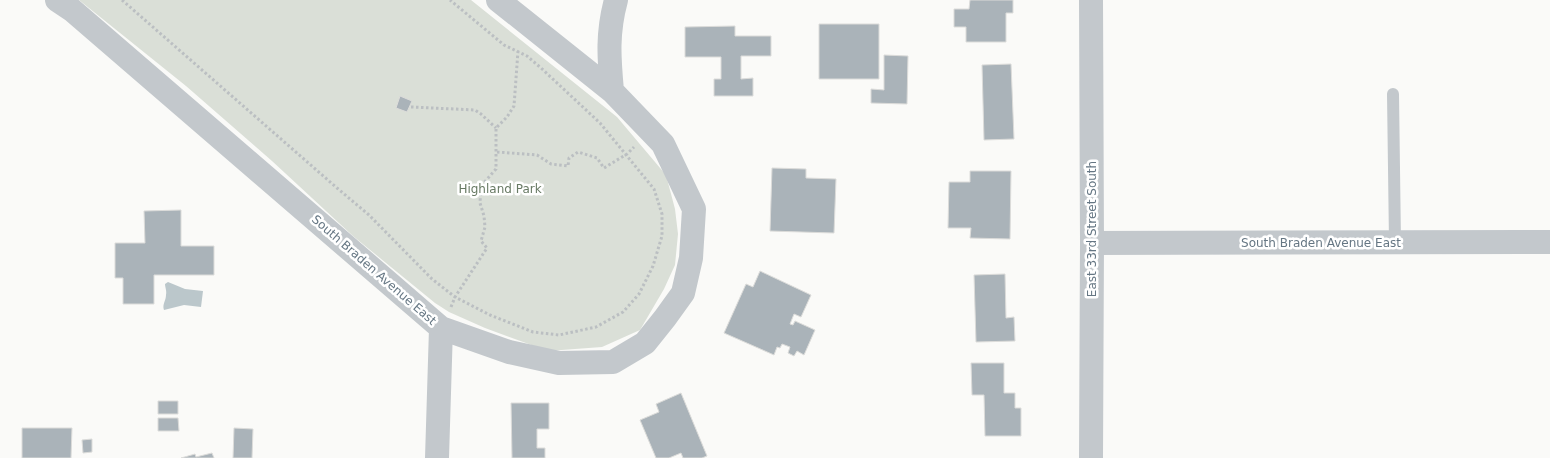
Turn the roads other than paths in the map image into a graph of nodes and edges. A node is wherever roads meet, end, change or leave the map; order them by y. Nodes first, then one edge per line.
1 (57, 0) edge
2 (498, 0) edge
3 (616, 0) edge
4 (1090, 0) edge
5 (612, 91) junction
6 (1393, 94) dead end
7 (1550, 242) edge
8 (1092, 243) junction
9 (1395, 243) junction
10 (441, 328) junction
11 (437, 458) edge
12 (1091, 458) edge

1 - 10 street, South Braden Avenue East
2 - 5 street, South Braden Avenue East
3 - 5 street
4 - 8 street, East 33rd Street South
5 - 10 street, South Braden Avenue East
6 - 9 lane
7 - 9 street, South Braden Avenue East
8 - 9 street, South Braden Avenue East
8 - 12 street, East 33rd Street South
10 - 11 street

